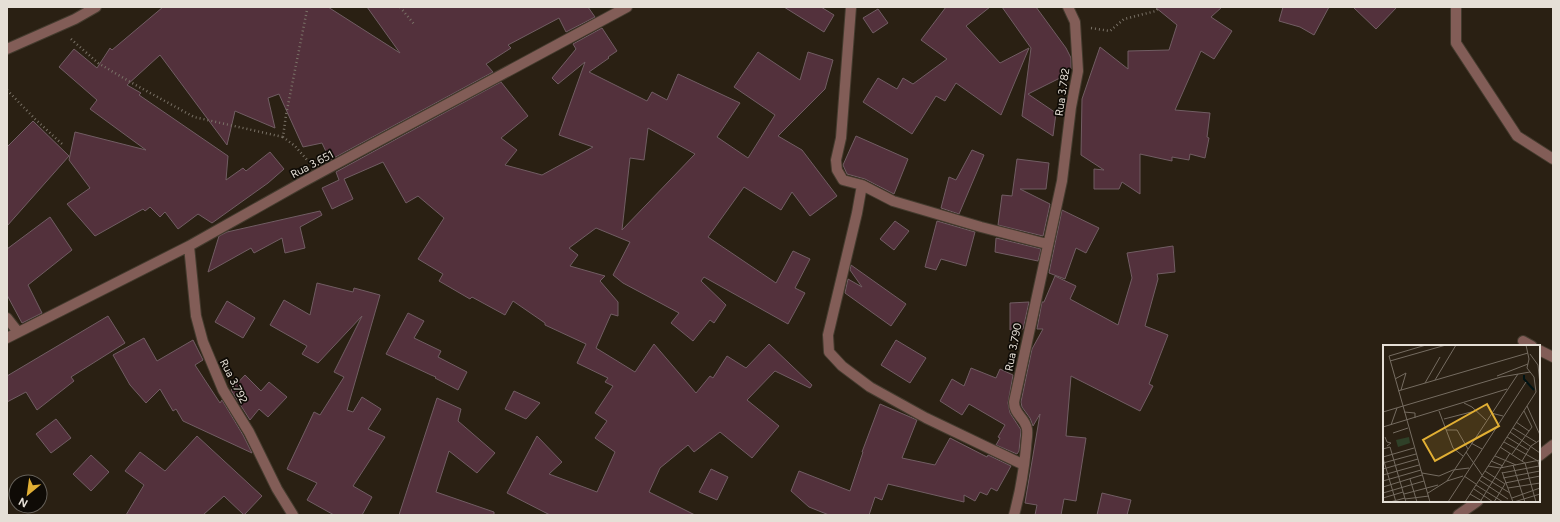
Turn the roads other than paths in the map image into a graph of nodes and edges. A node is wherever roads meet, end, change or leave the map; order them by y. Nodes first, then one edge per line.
1 (96, 7) edge
2 (627, 7) edge
3 (851, 7) edge
4 (1068, 7) edge
5 (1456, 7) edge
6 (7, 49) edge
7 (1553, 159) edge
8 (1062, 181) joint
9 (862, 185) junction
10 (1047, 244) junction
11 (189, 246) junction
12 (7, 318) edge
13 (18, 332) junction
14 (7, 338) edge
15 (1523, 341) dead end
16 (1530, 345) edge
17 (1540, 351) edge
18 (1553, 358) edge
19 (1553, 445) edge
20 (1540, 455) edge
21 (1024, 465) junction
22 (1477, 502) edge
23 (293, 515) edge
24 (1014, 515) edge
25 (1458, 515) edge

1 - 6 street
2 - 11 street, Rua 3.651
3 - 9 street
4 - 8 street, Rua 3.782
5 - 7 street
8 - 10 street, Rua 3.790
9 - 10 street
9 - 21 street
10 - 21 street, Rua 3.790
11 - 13 street, Rua 3.651
11 - 23 street, Rua 3.792
12 - 13 street
13 - 14 street, Rua 3.651
15 - 16 street
17 - 18 street
19 - 20 street
21 - 24 street, Rua 3.790
22 - 25 street

